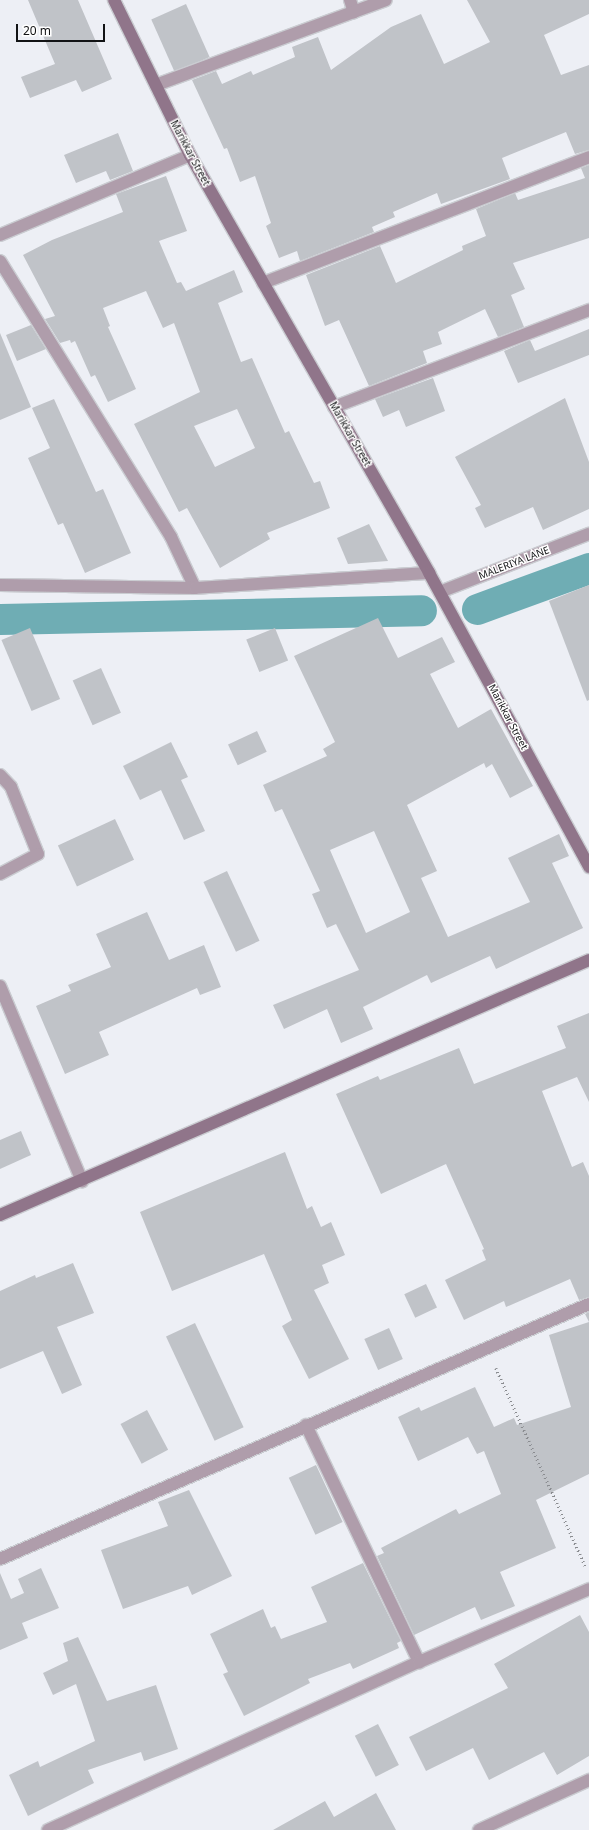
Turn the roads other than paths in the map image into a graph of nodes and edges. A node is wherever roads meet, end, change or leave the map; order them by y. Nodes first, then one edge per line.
1 (114, 0) edge
2 (350, 0) edge
3 (386, 0) edge
4 (354, 12) junction
5 (156, 86) junction
6 (190, 155) junction
7 (589, 157) edge
8 (0, 235) edge
9 (0, 261) edge
10 (263, 282) junction
11 (589, 310) edge
12 (334, 407) junction
13 (589, 534) edge
14 (429, 573) junction
15 (0, 585) edge
16 (195, 588) junction
17 (440, 592) junction
18 (0, 775) edge
19 (589, 867) edge
20 (0, 874) edge
21 (589, 960) edge
22 (0, 986) edge
23 (82, 1181) junction
24 (0, 1215) edge
25 (589, 1304) edge
26 (306, 1425) junction
27 (0, 1559) edge
28 (589, 1589) edge
29 (419, 1662) junction
30 (589, 1780) edge
31 (48, 1830) edge
32 (479, 1830) edge

1 - 5 street, Marikkar Street
2 - 4 street
3 - 4 street
4 - 5 street
5 - 6 street, Marikkar Street
6 - 8 street
6 - 10 street, Marikkar Street
7 - 10 street
9 - 16 street
10 - 12 street, Marikkar Street
11 - 12 street
12 - 14 street, Marikkar Street
13 - 17 street, MALERIYA LANE
14 - 16 street
14 - 17 street, Marikkar Street
15 - 16 street
17 - 19 street, Marikkar Street
18 - 20 street
21 - 23 street
22 - 23 street
23 - 24 street
25 - 26 street
26 - 27 street
26 - 29 street
28 - 29 street
29 - 31 street
30 - 32 street

